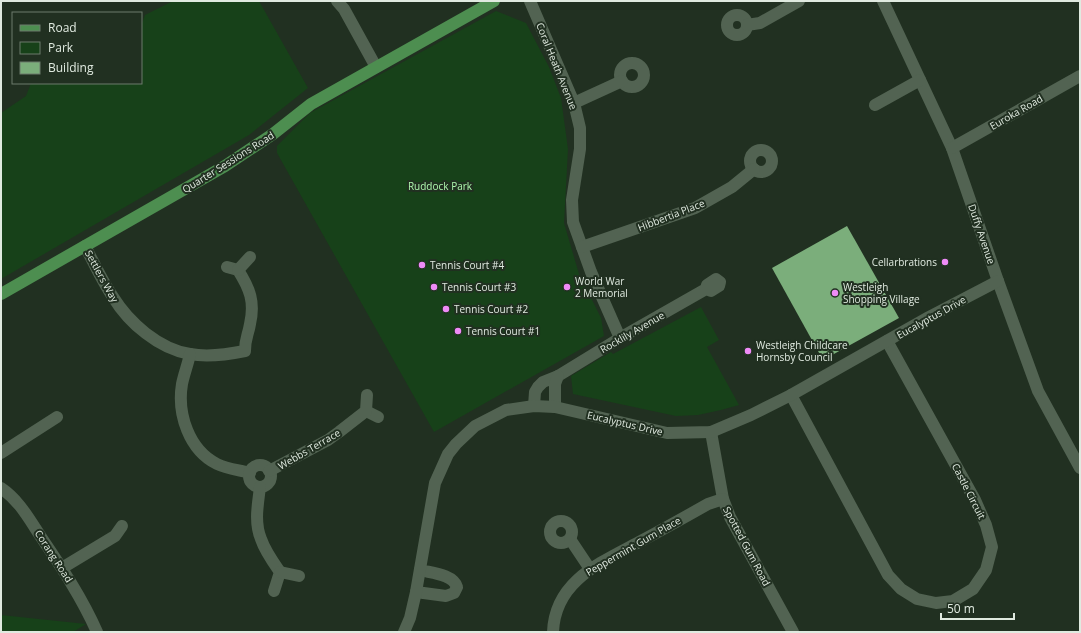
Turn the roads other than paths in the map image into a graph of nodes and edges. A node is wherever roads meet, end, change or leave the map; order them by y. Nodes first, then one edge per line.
1 (337, 1) edge
2 (494, 1) edge
3 (530, 1) edge
4 (799, 1) edge
5 (883, 1) edge
6 (747, 25) dead end
7 (376, 67) junction
8 (1080, 76) edge
9 (920, 80) junction
10 (622, 81) dead end
11 (574, 103) junction
12 (875, 105) dead end
13 (952, 148) junction
14 (754, 169) dead end
15 (85, 246) junction
16 (582, 247) junction
17 (250, 258) dead end
18 (998, 281) junction
19 (706, 289) dead end
20 (1, 294) edge
21 (620, 338) junction
22 (887, 341) junction
23 (190, 354) junction
24 (558, 376) junction
25 (367, 395) dead end
26 (791, 395) junction
27 (534, 406) junction
28 (555, 407) junction
29 (366, 411) junction
30 (56, 417) dead end
31 (378, 417) dead end
32 (711, 432) junction
33 (1, 453) edge
34 (1080, 468) edge
35 (270, 471) junction
36 (250, 473) junction
37 (260, 487) junction
38 (1, 488) edge
39 (722, 499) junction
40 (122, 526) dead end
41 (570, 539) dead end
42 (62, 568) junction
43 (590, 569) junction
44 (420, 570) junction
45 (280, 572) junction
46 (299, 576) dead end
47 (274, 591) dead end
48 (416, 592) junction
49 (97, 632) edge
50 (404, 632) edge
51 (553, 632) edge
52 (793, 632) edge

1 - 7 street
2 - 7 main road, Quarter Sessions Road
3 - 11 street, Coral Heath Avenue
4 - 6 street
5 - 9 street, Duffy Avenue
7 - 15 main road, Quarter Sessions Road
8 - 13 street, Euroka Road
9 - 12 street
9 - 13 street, Duffy Avenue
10 - 11 street
11 - 16 street, Coral Heath Avenue
13 - 18 street, Duffy Avenue
14 - 16 street, Hibbertia Place
15 - 20 main road, Quarter Sessions Road
15 - 23 street, Settlers Way
16 - 21 street, Coral Heath Avenue
17 - 23 street, Settlers Way
18 - 22 street, Eucalyptus Drive
18 - 34 street, Duffy Avenue
19 - 21 street, Rocklily Avenue
21 - 24 street, Rocklily Avenue
22 - 26 street, Eucalyptus Drive
22 - 26 street, Castle Circuit
23 - 36 street
24 - 27 street, Rocklily Avenue
24 - 28 street
25 - 29 street
26 - 32 street, Eucalyptus Drive
27 - 28 street, Eucalyptus Drive
27 - 44 street, Eucalyptus Drive
28 - 32 street, Eucalyptus Drive
29 - 31 street
29 - 35 street, Webbs Terrace
30 - 33 street
32 - 39 street, Spotted Gum Road
35 - 36 street
35 - 37 street
36 - 37 street
37 - 45 street
38 - 42 street, Corang Road
39 - 43 street, Peppermint Gum Place
39 - 52 street, Spotted Gum Road
40 - 42 street
41 - 43 street
42 - 49 street, Corang Road
43 - 51 street, Peppermint Gum Place
44 - 48 street, Eucalyptus Drive
44 - 48 street
45 - 46 street
45 - 47 street
48 - 50 street, Eucalyptus Drive

